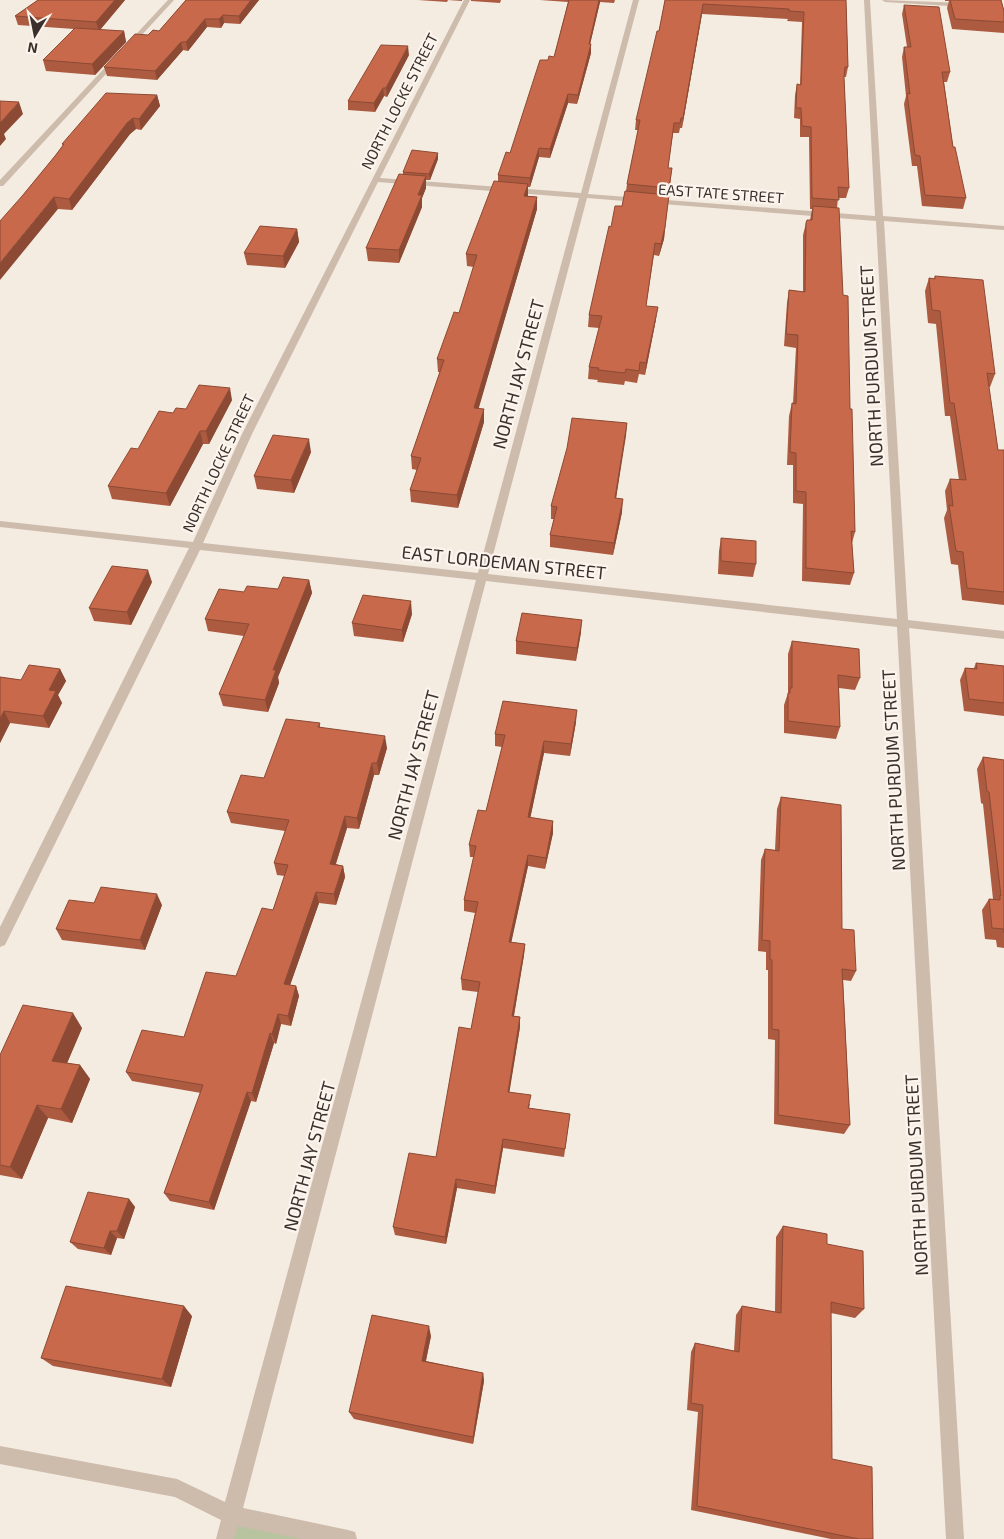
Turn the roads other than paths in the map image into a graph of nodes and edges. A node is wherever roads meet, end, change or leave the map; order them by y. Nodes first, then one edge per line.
1 (171, 0) edge
2 (467, 0) edge
3 (636, 0) edge
4 (866, 0) edge
5 (885, 0) edge
6 (916, 1) edge
7 (975, 5) edge
8 (376, 180) junction
9 (0, 184) edge
10 (583, 196) junction
11 (880, 219) junction
12 (1004, 228) edge
13 (0, 524) edge
14 (196, 546) junction
15 (481, 578) junction
16 (903, 624) junction
17 (1004, 635) edge
18 (0, 941) edge
19 (0, 1455) edge
20 (231, 1515) junction
21 (225, 1539) edge
22 (348, 1539) edge
23 (955, 1539) edge

1 - 9 street
2 - 8 street, NORTH LOCKE STREET
3 - 10 street, NORTH JAY STREET
4 - 11 street, NORTH PURDUM STREET
5 - 6 street
6 - 7 street
8 - 10 street, EAST TATE STREET
8 - 14 street, NORTH LOCKE STREET
10 - 11 street, EAST TATE STREET
10 - 15 street, NORTH JAY STREET
11 - 12 street, EAST TATE STREET
11 - 16 street, NORTH PURDUM STREET
13 - 14 street, EAST LORDEMAN STREET
14 - 15 street, EAST LORDEMAN STREET
14 - 18 street, NORTH LOCKE STREET
15 - 16 street, EAST LORDEMAN STREET
15 - 20 street, NORTH JAY STREET
16 - 17 street, EAST LORDEMAN STREET
16 - 23 street, NORTH PURDUM STREET
19 - 20 street
20 - 21 street, NORTH JAY STREET
20 - 22 street

